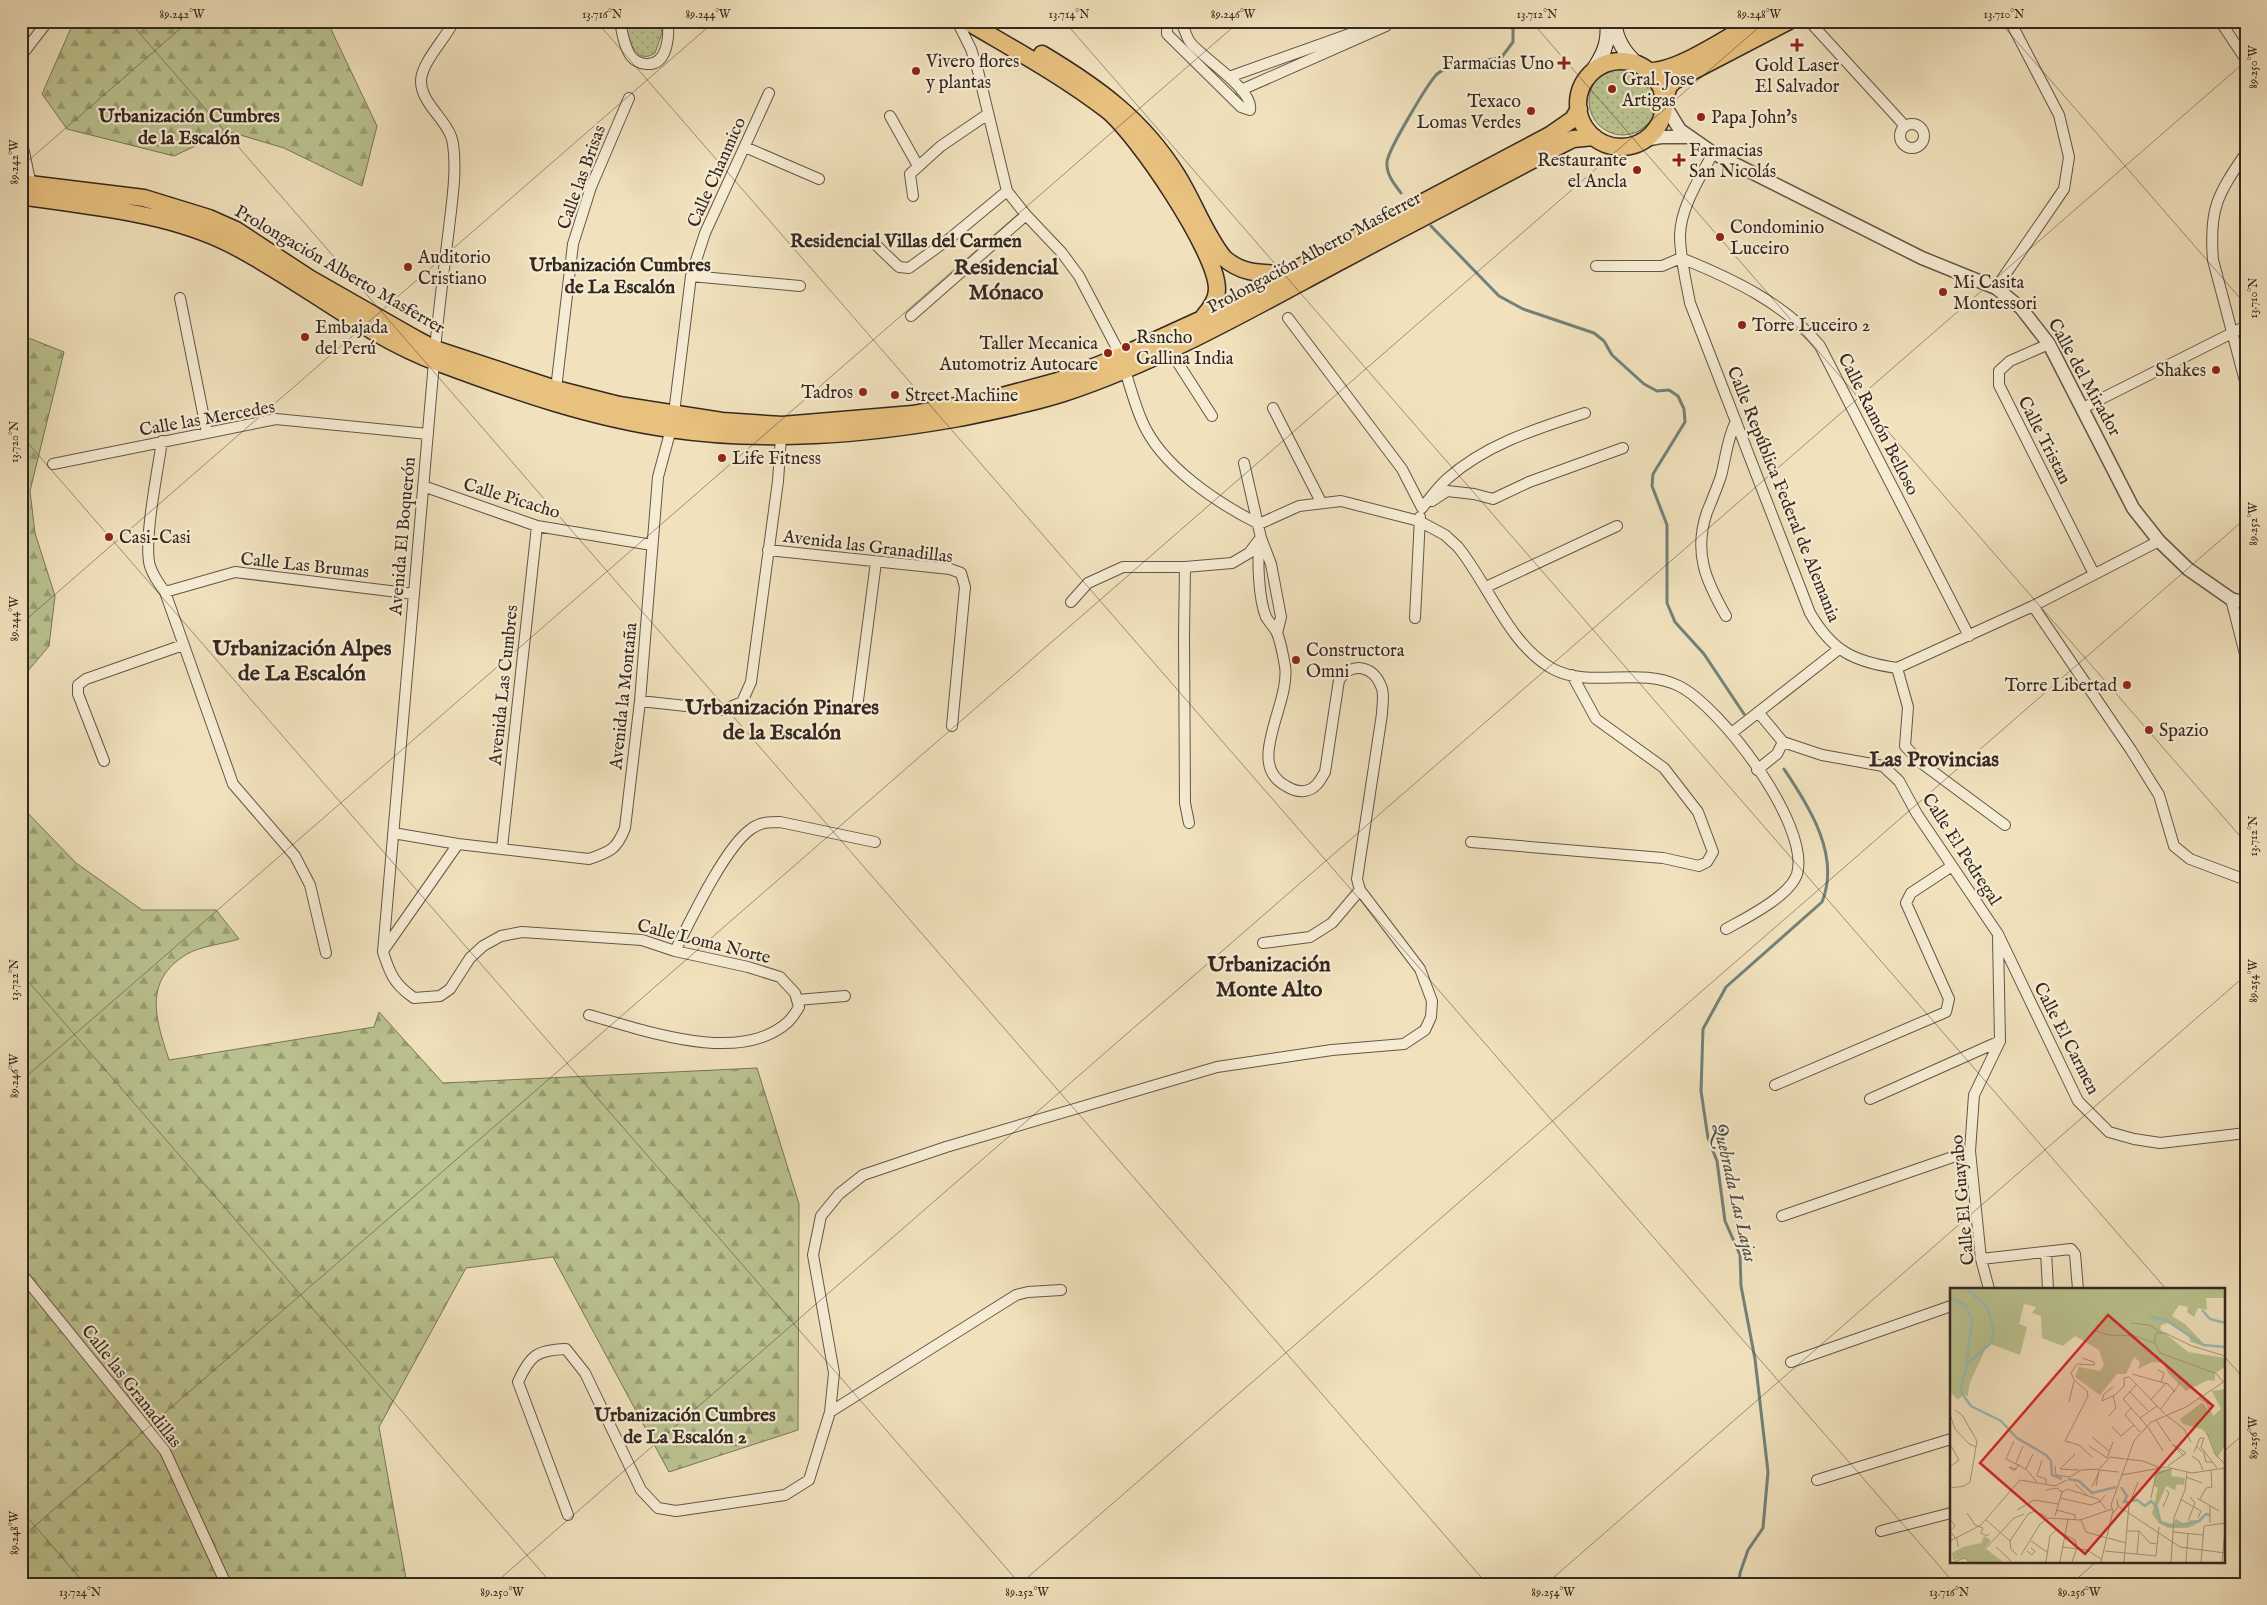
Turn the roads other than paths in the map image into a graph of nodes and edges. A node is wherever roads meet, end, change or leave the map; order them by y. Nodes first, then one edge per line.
1 (48, 21) edge
2 (454, 21) edge
3 (620, 21) edge
4 (668, 21) edge
5 (957, 21) edge
6 (966, 21) edge
7 (986, 21) edge
8 (1174, 21) edge
9 (1180, 21) edge
10 (1607, 21) edge
11 (1614, 21) edge
12 (1756, 21) edge
13 (1789, 21) edge
14 (1809, 21) edge
15 (2010, 21) edge
16 (2220, 21) edge
17 (1394, 22) edge
18 (21, 56) edge
19 (2246, 60) edge
20 (1643, 68) junction
21 (1590, 75) junction
22 (1229, 77) junction
23 (1241, 90) junction
24 (770, 93) dead end
25 (629, 98) dead end
26 (1664, 103) junction
27 (1579, 109) junction
28 (988, 114) junction
29 (890, 116) dead end
30 (1905, 126) dead end
31 (1687, 136) junction
32 (1594, 137) junction
33 (21, 138) edge
34 (1644, 140) junction
35 (745, 147) junction
36 (1713, 153) junction
37 (2246, 153) edge
38 (918, 166) junction
39 (819, 179) dead end
40 (25, 188) edge
41 (1007, 191) junction
42 (913, 196) dead end
43 (1026, 215) junction
44 (876, 244) dead end
45 (1681, 258) junction
46 (1596, 266) dead end
47 (1286, 274) junction
48 (691, 276) junction
49 (800, 286) dead end
50 (1996, 288) junction
51 (180, 298) dead end
52 (911, 316) dead end
53 (1288, 318) dead end
54 (1202, 319) junction
55 (2246, 326) edge
56 (2233, 334) junction
57 (2049, 344) junction
58 (1169, 349) junction
59 (434, 355) junction
60 (1123, 363) junction
61 (2246, 385) edge
62 (556, 389) junction
63 (1273, 408) dead end
64 (2083, 408) junction
65 (1585, 413) dead end
66 (1212, 416) dead end
67 (672, 421) junction
68 (1736, 421) junction
69 (207, 433) junction
70 (428, 434) junction
71 (781, 437) junction
72 (162, 442) junction
73 (1624, 448) dead end
74 (1244, 463) dead end
75 (53, 464) dead end
76 (423, 486) junction
77 (1321, 502) junction
78 (1422, 508) junction
79 (1419, 521) junction
80 (1259, 524) junction
81 (537, 526) junction
82 (1617, 526) dead end
83 (1260, 538) junction
84 (2159, 541) junction
85 (652, 545) junction
86 (768, 550) junction
87 (876, 562) junction
88 (1185, 567) junction
89 (2094, 574) junction
90 (1486, 587) junction
91 (165, 592) junction
92 (414, 594) junction
93 (2231, 599) junction
94 (1071, 602) dead end
95 (2246, 603) edge
96 (2033, 606) junction
97 (1726, 616) dead end
98 (1415, 618) dead end
99 (1277, 633) junction
100 (1969, 636) junction
101 (183, 645) junction
102 (1839, 649) junction
103 (2246, 658) edge
104 (1897, 668) junction
105 (1572, 676) junction
106 (640, 701) junction
107 (857, 708) dead end
108 (1758, 712) junction
109 (952, 726) dead end
110 (1733, 732) junction
111 (1783, 742) junction
112 (104, 760) dead end
113 (1757, 770) junction
114 (1189, 823) dead end
115 (2005, 824) dead end
116 (393, 834) junction
117 (875, 842) dead end
118 (1471, 842) dead end
119 (458, 844) junction
120 (502, 848) junction
121 (1952, 866) junction
122 (2246, 880) edge
123 (1360, 890) junction
124 (1726, 930) dead end
125 (1998, 934) junction
126 (1263, 943) dead end
127 (675, 951) junction
128 (382, 952) junction
129 (326, 953) dead end
130 (845, 996) dead end
131 (797, 1000) junction
132 (589, 1015) dead end
133 (2000, 1041) junction
134 (1775, 1085) dead end
135 (1870, 1099) dead end
136 (2246, 1133) edge
137 (1970, 1151) junction
138 (1782, 1216) dead end
139 (2046, 1252) junction
140 (1981, 1259) junction
141 (21, 1273) edge
142 (1989, 1288) edge
143 (2048, 1288) edge
144 (2078, 1288) edge
145 (1061, 1290) dead end
146 (1950, 1306) edge
147 (1791, 1362) dead end
148 (830, 1412) junction
149 (1950, 1439) edge
150 (1817, 1480) dead end
151 (1950, 1513) edge
152 (568, 1515) dead end
153 (1881, 1531) dead end
154 (226, 1584) edge

1 - 18 street
2 - 59 street, Avenida El Boquerón
3 - 4 street
5 - 28 street
6 - 54 main road
7 - 47 main road
8 - 23 street
9 - 22 street
10 - 21 main road
11 - 20 main road
12 - 20 main road
13 - 26 main road
14 - 30 street
15 - 50 street
16 - 19 street
17 - 22 street
17 - 23 street
20 - 21 main road
20 - 26 main road
21 - 27 main road
22 - 23 street
24 - 35 street, Calle Chanmico
25 - 62 street, Calle las Brisas
26 - 31 street, Calle del Mirador
26 - 34 main road
27 - 32 main road
27 - 47 main road, Prolongación Alberto Masferrer
28 - 38 street
28 - 41 street
29 - 38 street
31 - 34 street
31 - 36 street, Calle del Mirador
32 - 34 main road
32 - 58 main road, Prolongación Alberto Masferrer
33 - 40 street
35 - 39 street
35 - 48 street, Calle Chanmico
36 - 45 street, Calle República Federal de Alemania
36 - 50 street, Calle del Mirador
37 - 56 street
38 - 42 street
40 - 59 main road, Prolongación Alberto Masferrer
41 - 43 street
41 - 44 street
43 - 52 street
43 - 60 street
45 - 46 street
45 - 68 street, Calle República Federal de Alemania
45 - 100 street, Calle Ramón Belloso
47 - 54 main road, Prolongación Alberto Masferrer
48 - 49 street
48 - 67 street, Calle Chanmico
50 - 57 street, Calle del Mirador
51 - 69 street
53 - 78 street
54 - 60 main road, Prolongación Alberto Masferrer
55 - 56 street
56 - 61 street
56 - 64 street
57 - 64 street, Calle del Mirador
57 - 89 street, Calle Tristan
58 - 60 main road, Prolongación Alberto Masferrer
58 - 66 street
59 - 62 main road, Prolongación Alberto Masferrer
59 - 67 main road, Prolongación Alberto Masferrer
59 - 70 street, Avenida El Boquerón
60 - 67 main road, Prolongación Alberto Masferrer
60 - 71 main road, Prolongación Alberto Masferrer
60 - 80 street
62 - 67 main road, Prolongación Alberto Masferrer
63 - 77 street
64 - 84 street, Calle del Mirador
65 - 78 street
67 - 71 main road, Prolongación Alberto Masferrer
67 - 85 street, Avenida la Montaña
68 - 97 street
68 - 102 street, Calle República Federal de Alemania
69 - 70 street, Calle las Mercedes
69 - 72 street, Calle las Mercedes
70 - 76 street, Avenida El Boquerón
71 - 86 street
72 - 75 street, Calle las Mercedes
72 - 91 street
73 - 78 street
74 - 80 street
76 - 81 street, Calle Picacho
76 - 92 street, Avenida El Boquerón
77 - 79 street
77 - 80 street
78 - 79 street
79 - 90 street
79 - 98 street
80 - 83 street
81 - 85 street, Calle Picacho
81 - 120 street, Avenida Las Cumbres
82 - 90 street
83 - 88 street
83 - 99 street
83 - 99 street
84 - 89 street
84 - 93 street, Calle del Mirador
85 - 106 street, Avenida la Montaña
86 - 87 street, Avenida las Granadillas
86 - 106 street
87 - 107 street
87 - 109 street, Avenida las Granadillas
88 - 94 street
88 - 114 street
89 - 96 street
90 - 105 street
91 - 92 street, Calle Las Brumas
91 - 101 street
92 - 116 street, Avenida El Boquerón
93 - 95 street, Calle del Mirador
93 - 103 street
96 - 100 street
96 - 122 street
99 - 123 street
100 - 104 street
101 - 112 street
101 - 129 street
102 - 104 street, Calle República Federal de Alemania
102 - 108 street
104 - 115 street, Calle El Pedregal
105 - 110 street
105 - 118 street
106 - 120 street, Avenida la Montaña
108 - 110 street
108 - 111 street
110 - 113 street
111 - 113 street
111 - 121 street, Calle El Pedregal
113 - 124 street
116 - 119 street
116 - 128 street, Avenida El Boquerón
117 - 127 street
119 - 120 street
119 - 128 street
121 - 125 street, Calle El Pedregal
121 - 134 street
123 - 126 street
123 - 148 street
125 - 133 street, Calle El Guayabo
125 - 136 street, Calle El Carmen
127 - 128 street, Calle Loma Norte
127 - 131 street, Calle Loma Norte
130 - 131 street
131 - 132 street
133 - 135 street
133 - 137 street, Calle El Guayabo
137 - 138 street
137 - 140 street, Calle El Guayabo
139 - 140 street
139 - 143 street
139 - 144 street
140 - 142 street, Calle El Guayabo
141 - 154 street, Calle las Granadillas
145 - 148 street
146 - 147 street
148 - 152 street
149 - 150 street
151 - 153 street

